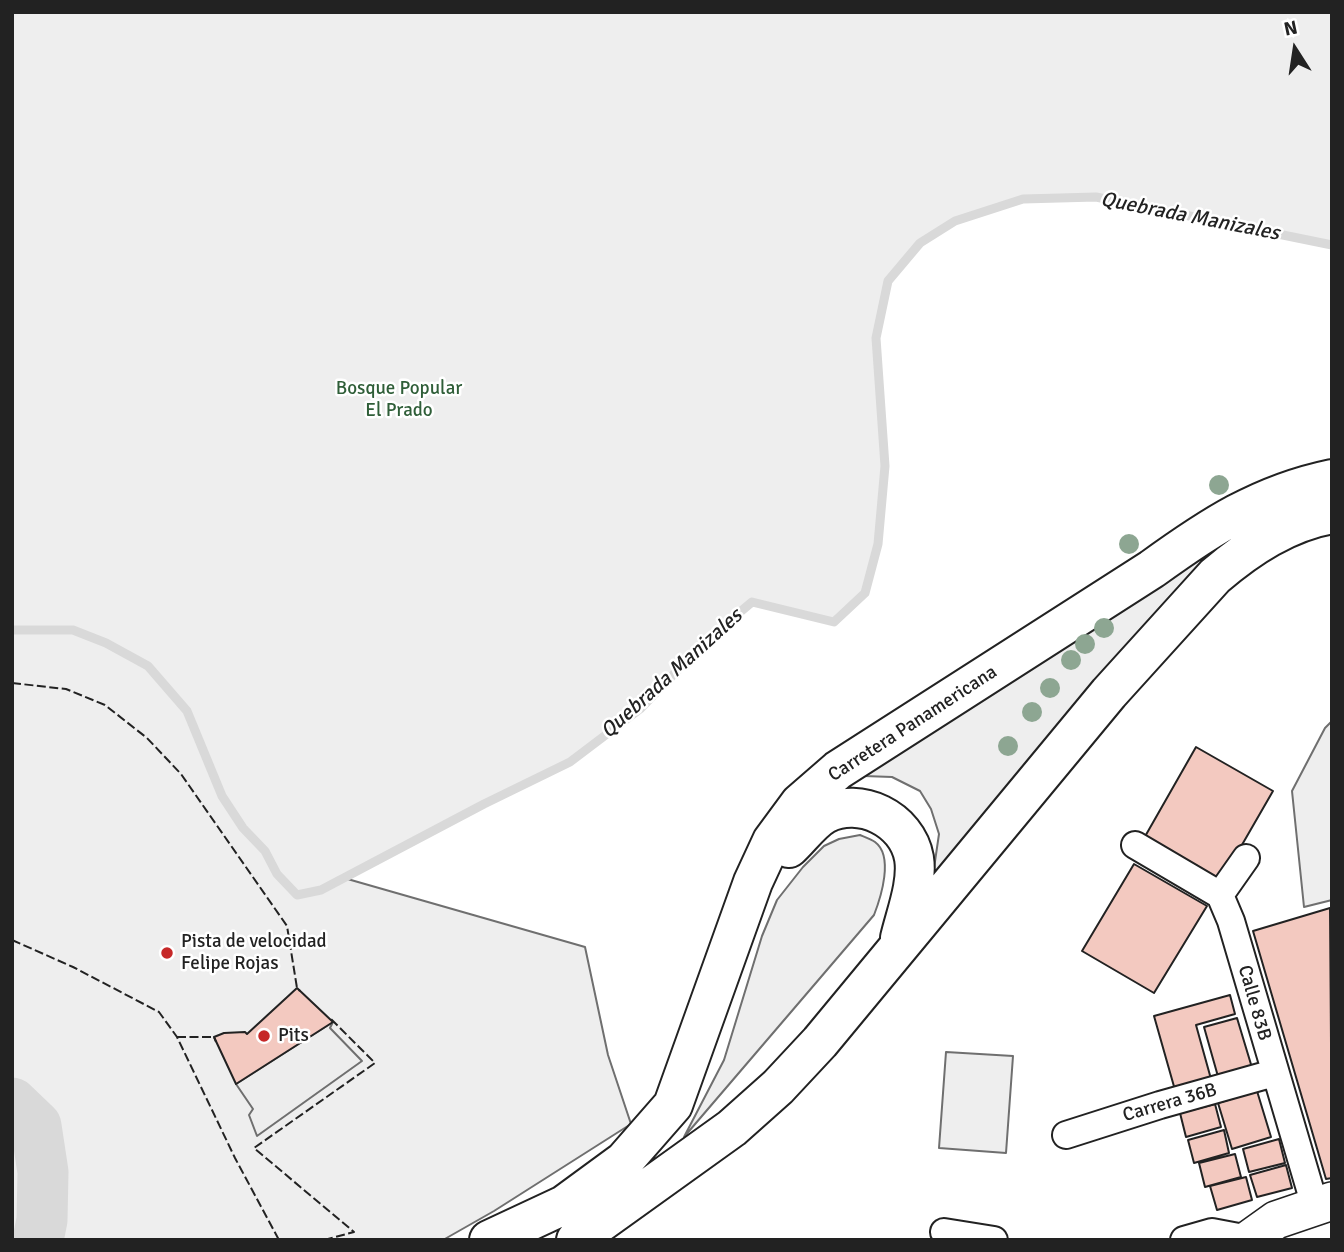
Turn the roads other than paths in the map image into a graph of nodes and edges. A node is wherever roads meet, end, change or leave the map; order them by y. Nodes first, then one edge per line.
1 (1332, 479) edge
2 (1332, 514) edge
3 (1135, 845) dead end
4 (1246, 858) dead end
5 (752, 882) junction
6 (1220, 895) junction
7 (898, 947) junction
8 (1274, 1073) junction
9 (1066, 1135) dead end
10 (1323, 1203) edge
11 (944, 1233) dead end
12 (1249, 1239) edge
13 (489, 1240) edge
14 (576, 1240) edge
15 (994, 1240) edge
16 (1184, 1240) edge

1 - 5 highway, Carretera Panamericana
2 - 7 highway
3 - 6 street
4 - 6 street
5 - 7 highway
5 - 13 highway, Carretera Panamericana
6 - 8 street, Calle 83B
7 - 14 highway
8 - 9 street, Carrera 36B
8 - 10 street, Calle 83B
10 - 12 street
11 - 15 street
12 - 16 street

